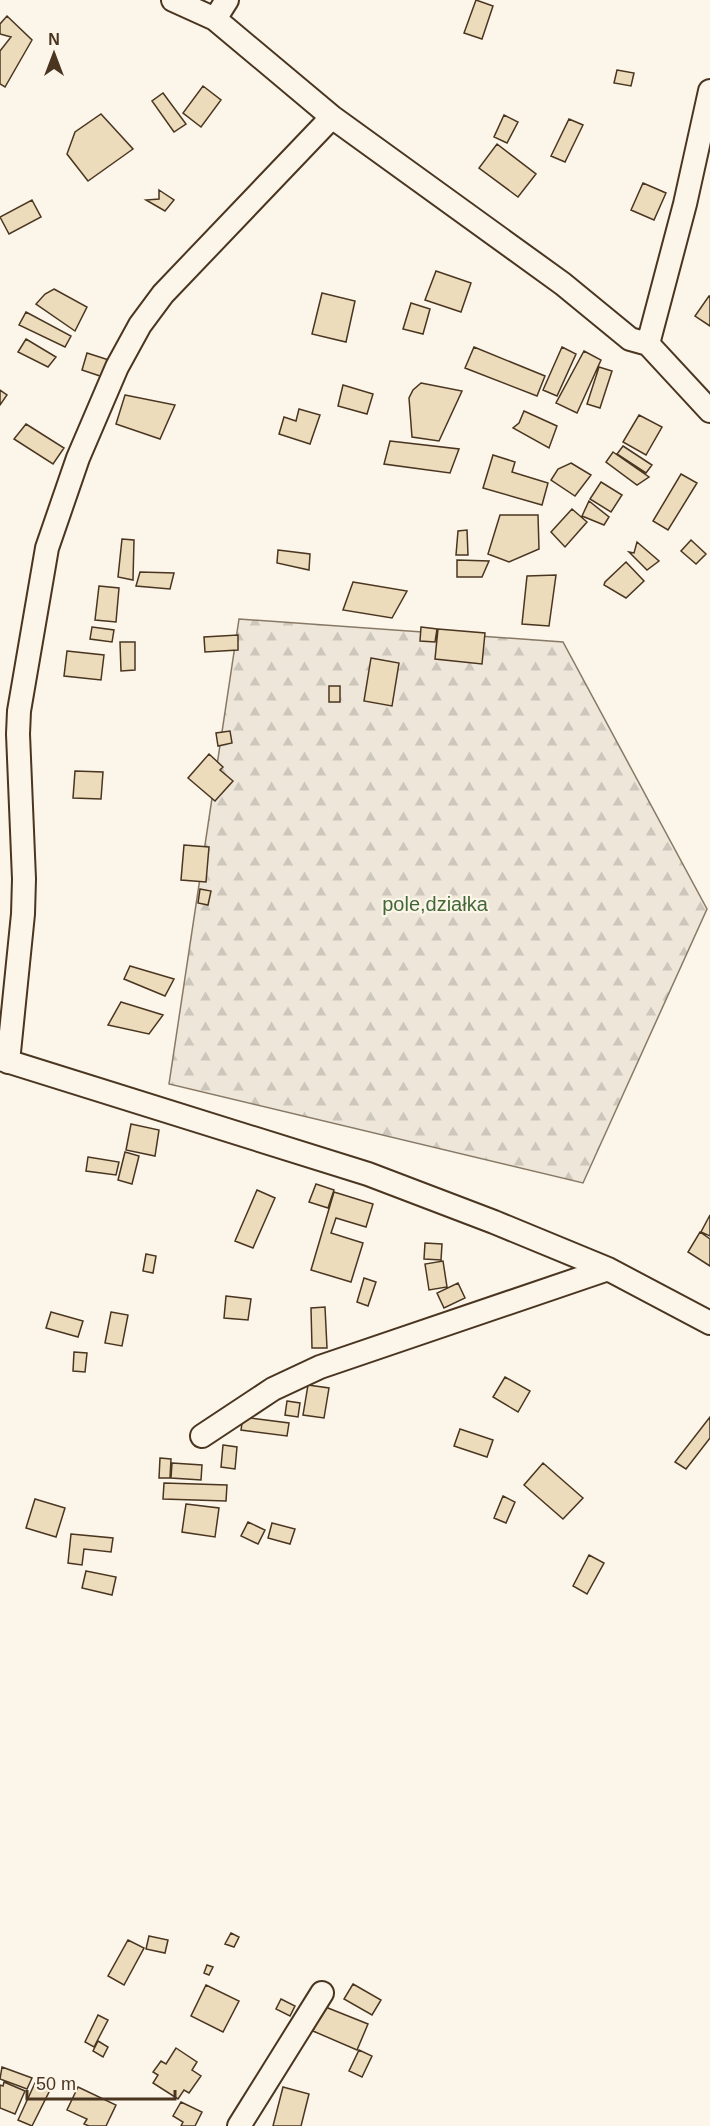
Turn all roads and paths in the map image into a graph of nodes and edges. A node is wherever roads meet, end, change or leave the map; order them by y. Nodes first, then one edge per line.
1 (173, 0) edge
2 (221, 10) edge
3 (710, 91) edge
4 (332, 117) junction
5 (648, 344) junction
6 (710, 411) edge
7 (4, 1060) edge
8 (608, 1269) junction
9 (710, 1323) edge
10 (202, 1436) dead end
11 (322, 1993) dead end
12 (239, 2126) edge

1 - 2 street
2 - 4 street
3 - 5 street
4 - 5 street
4 - 7 street
5 - 6 street
7 - 8 street
8 - 9 street
8 - 10 street
11 - 12 street

